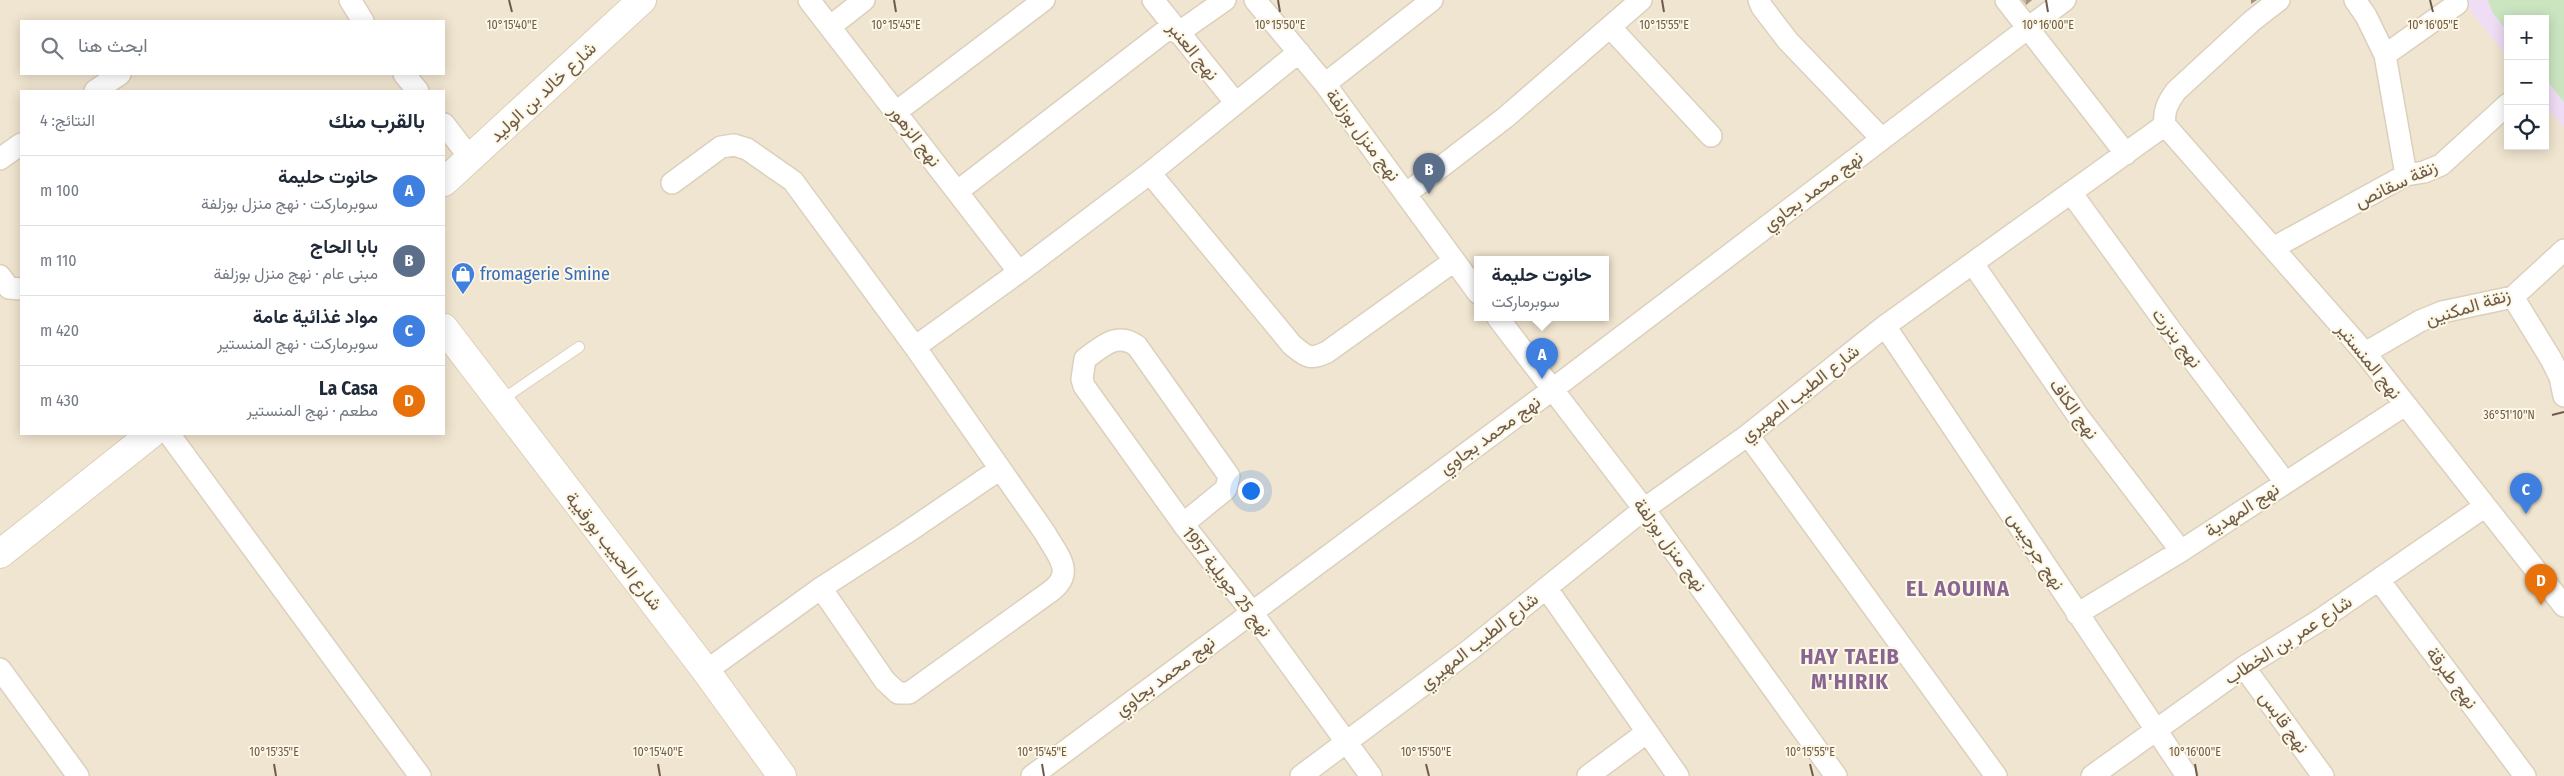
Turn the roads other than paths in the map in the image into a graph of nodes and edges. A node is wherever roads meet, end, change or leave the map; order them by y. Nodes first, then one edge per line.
1 (350, 0) edge
2 (642, 0) edge
3 (809, 0) edge
4 (864, 0) edge
5 (1044, 0) edge
6 (1152, 0) edge
7 (1225, 0) edge
8 (1255, 0) edge
9 (1432, 0) edge
10 (1641, 0) edge
11 (1759, 0) edge
12 (2006, 0) edge
13 (2065, 0) edge
14 (2279, 0) edge
15 (2354, 0) edge
16 (2458, 4) dead end
17 (363, 20) edge
18 (831, 26) junction
19 (2028, 26) junction
20 (1610, 27) junction
21 (1175, 29) junction
22 (1299, 52) junction
23 (2385, 55) junction
24 (119, 75) edge
25 (405, 75) edge
26 (1325, 84) junction
27 (96, 90) edge
28 (417, 90) edge
29 (1234, 102) junction
30 (2507, 105) edge
31 (896, 112) junction
32 (445, 125) edge
33 (2165, 125) junction
34 (1710, 136) dead end
35 (1882, 139) junction
36 (20, 145) edge
37 (2126, 154) junction
38 (471, 159) junction
39 (0, 160) edge
40 (1150, 173) junction
41 (2406, 176) junction
42 (445, 181) edge
43 (672, 183) dead end
44 (958, 191) junction
45 (1407, 193) junction
46 (2072, 194) junction
47 (2273, 248) junction
48 (2564, 250) edge
49 (1454, 261) junction
50 (1972, 264) junction
51 (1019, 272) junction
52 (0, 276) edge
53 (1474, 288) edge
54 (20, 289) edge
55 (2513, 297) junction
56 (1500, 321) edge
57 (1885, 326) junction
58 (445, 329) edge
59 (579, 347) dead end
60 (915, 347) junction
61 (2364, 353) junction
62 (1553, 388) junction
63 (2564, 396) edge
64 (499, 402) junction
65 (2405, 405) junction
66 (150, 435) edge
67 (170, 435) edge
68 (1748, 435) junction
69 (1000, 468) junction
70 (2285, 482) junction
71 (2484, 507) junction
72 (1644, 509) junction
73 (1183, 524) junction
74 (2181, 551) junction
75 (0, 554) edge
76 (2379, 580) junction
77 (821, 588) junction
78 (1547, 589) junction
79 (2564, 606) edge
80 (1251, 611) junction
81 (2077, 614) junction
82 (2244, 667) junction
83 (0, 668) edge
84 (706, 671) junction
85 (2156, 730) junction
86 (1646, 732) junction
87 (1347, 742) junction
88 (78, 776) edge
89 (420, 776) edge
90 (782, 776) edge
91 (1032, 776) edge
92 (1301, 776) edge
93 (1371, 776) edge
94 (1588, 776) edge
95 (1678, 776) edge
96 (1836, 776) edge
97 (1996, 776) edge
98 (2092, 776) edge
99 (2187, 776) edge
100 (2323, 776) edge
101 (2526, 776) edge

1 - 17 street
2 - 38 street, شارع خالد بن الوليد
3 - 18 street, نهج الزهور
4 - 18 street
5 - 31 street
6 - 21 street, نهج العنبر
7 - 21 street
8 - 22 street, نهج منزل بوزلفة
9 - 26 street
10 - 20 street
11 - 35 street
12 - 19 street
13 - 19 street, نهج محمد بجاوي
14 - 33 street
15 - 23 street
16 - 23 street
18 - 31 street, نهج الزهور
19 - 35 street, نهج محمد بجاوي
19 - 37 street
20 - 34 street
20 - 45 street
21 - 29 street, نهج العنبر
21 - 44 street
22 - 26 street, نهج منزل بوزلفة
22 - 29 street
23 - 41 street
24 - 27 street
25 - 28 street
26 - 45 street, نهج منزل بوزلفة
29 - 40 street
30 - 41 street, زنقة سقانص
31 - 44 street, نهج الزهور
32 - 38 street
33 - 37 street, شارع الطيب المهيري
33 - 47 street, نهج المنستير
35 - 62 street, نهج محمد بجاوي
36 - 39 street
37 - 46 street, شارع الطيب المهيري
38 - 42 street, شارع خالد بن الوليد
40 - 49 street
40 - 51 street
41 - 47 street, زنقة سقانص
43 - 60 street
44 - 51 street, نهج الزهور
45 - 49 street, نهج منزل بوزلفة
46 - 50 street, شارع الطيب المهيري
46 - 70 street, نهج بنزرت
47 - 61 street, نهج المنستير
48 - 55 street, زنقة المكنين
49 - 53 street, نهج منزل بوزلفة
50 - 57 street, شارع الطيب المهيري
50 - 74 street, نهج الكاف
51 - 60 street
52 - 54 street
55 - 61 street, زنقة المكنين
55 - 63 street
56 - 62 street, نهج منزل بوزلفة
57 - 68 street, شارع الطيب المهيري
57 - 81 street, نهج جرجيس
58 - 64 street, شارع الحبيب بورقيبة
59 - 64 lane
60 - 69 street
61 - 65 street, نهج المنستير
62 - 72 street, نهج منزل بوزلفة
62 - 80 street, نهج محمد بجاوي
64 - 84 street, شارع الحبيب بورقيبة
65 - 70 street, نهج المهدية
65 - 71 street, نهج المنستير
66 - 75 street
67 - 89 street
68 - 72 street, شارع الطيب المهيري
68 - 97 street
69 - 77 street
69 - 77 street
70 - 74 street, نهج المهدية
71 - 76 street, شارع عمر بن الخطاب
71 - 79 street, نهج المنستير
72 - 78 street, شارع الطيب المهيري
72 - 96 street, نهج منزل بوزلفة
73 - 73 street, نهج 25 جويلية 1957
73 - 80 street, نهج 25 جويلية 1957
74 - 81 street, نهج المهدية
76 - 82 street, شارع عمر بن الخطاب
76 - 101 street, نهج طبرقة
77 - 84 street
78 - 86 street
78 - 87 street, شارع الطيب المهيري
80 - 87 street, نهج 25 جويلية 1957
80 - 91 street, نهج محمد بجاوي
81 - 85 street, نهج جرجيس
82 - 85 street, شارع عمر بن الخطاب
82 - 100 street, نهج قابس
83 - 88 street
84 - 90 street, شارع الحبيب بورقيبة
85 - 98 street, شارع عمر بن الخطاب
85 - 99 street, نهج جرجيس
86 - 94 street
86 - 95 street
87 - 92 street, شارع الطيب المهيري
87 - 93 street, نهج 25 جويلية 1957

